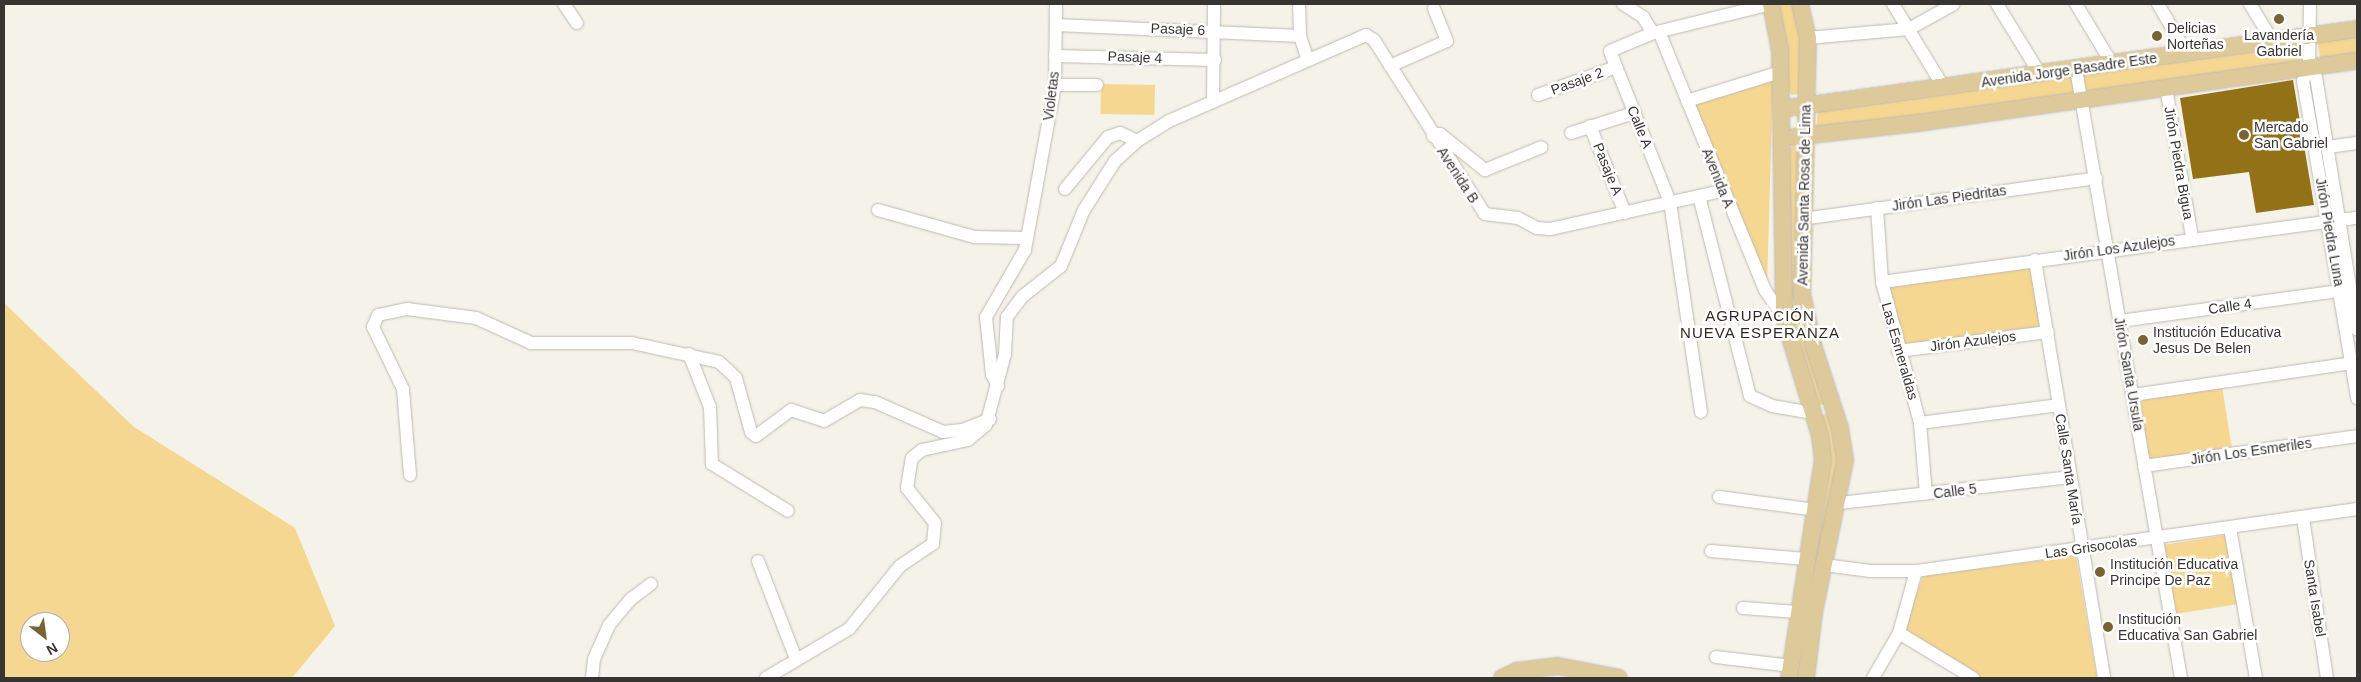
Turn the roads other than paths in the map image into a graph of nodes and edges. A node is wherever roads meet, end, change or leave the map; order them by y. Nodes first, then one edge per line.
1 (564, 4) edge
2 (1056, 4) edge
3 (1214, 4) edge
4 (1299, 4) edge
5 (1623, 4) edge
6 (1771, 4) edge
7 (1800, 4) edge
8 (1893, 4) edge
9 (1954, 4) edge
10 (1997, 4) edge
11 (2076, 4) edge
12 (2158, 4) edge
13 (2250, 4) edge
14 (2310, 4) edge
15 (1434, 8) dead end
16 (577, 24) dead end
17 (1056, 25) junction
18 (1909, 29) junction
19 (2357, 29) edge
20 (1215, 30) junction
21 (1657, 34) junction
22 (1300, 36) junction
23 (2308, 36) junction
24 (1808, 38) junction
25 (2272, 40) junction
26 (2186, 52) junction
27 (1055, 56) junction
28 (1215, 60) junction
29 (1308, 60) junction
30 (2357, 61) edge
31 (2112, 64) junction
32 (1390, 66) junction
33 (1616, 67) junction
34 (2309, 68) junction
35 (2076, 69) junction
36 (1780, 72) junction
37 (2040, 74) junction
38 (1055, 85) junction
39 (1097, 85) dead end
40 (1944, 88) junction
41 (2166, 88) junction
42 (1538, 96) dead end
43 (1687, 101) junction
44 (2082, 101) junction
45 (1213, 102) junction
46 (1806, 107) junction
47 (1781, 109) junction
48 (1634, 113) junction
49 (1590, 126) junction
50 (1571, 133) dead end
51 (1433, 136) junction
52 (1805, 136) junction
53 (1782, 138) junction
54 (1137, 141) junction
55 (2357, 143) edge
56 (1542, 147) dead end
57 (2328, 147) junction
58 (2096, 178) junction
59 (1065, 189) dead end
60 (1722, 191) junction
61 (1699, 196) junction
62 (1670, 202) junction
63 (1877, 208) junction
64 (878, 210) dead end
65 (1625, 213) junction
66 (2357, 218) edge
67 (1802, 219) junction
68 (2328, 220) junction
69 (2341, 220) junction
70 (2192, 237) junction
71 (1026, 238) junction
72 (2109, 250) junction
73 (2035, 260) junction
74 (1882, 282) junction
75 (2340, 291) junction
76 (1784, 318) junction
77 (2120, 322) junction
78 (2357, 330) edge
79 (2048, 332) junction
80 (1898, 351) junction
81 (689, 354) junction
82 (2352, 363) junction
83 (998, 386) junction
84 (2133, 395) junction
85 (2357, 398) edge
86 (1834, 404) junction
87 (2059, 405) junction
88 (1701, 412) dead end
89 (1813, 413) junction
90 (990, 419) junction
91 (1920, 423) junction
92 (2357, 436) edge
93 (2144, 466) junction
94 (410, 475) dead end
95 (2070, 477) junction
96 (1926, 494) junction
97 (1719, 497) dead end
98 (1839, 503) junction
99 (2357, 509) edge
100 (1817, 510) junction
101 (788, 511) dead end
102 (2303, 518) junction
103 (2230, 528) junction
104 (2156, 538) junction
105 (2083, 549) junction
106 (1711, 551) dead end
107 (1806, 559) junction
108 (758, 561) dead end
109 (1824, 564) junction
110 (1916, 571) junction
111 (651, 584) dead end
112 (1742, 608) dead end
113 (1797, 612) junction
114 (1899, 633) junction
115 (1716, 657) dead end
116 (796, 659) junction
117 (1790, 672) edge
118 (592, 678) edge
119 (766, 678) edge
120 (1502, 678) edge
121 (1619, 678) edge
122 (1806, 678) edge
123 (1873, 678) edge
124 (1974, 678) edge
125 (2104, 678) edge
126 (2181, 678) edge
127 (2256, 678) edge
128 (2327, 678) edge

1 - 16 street
2 - 17 street, Violetas
3 - 20 street
4 - 22 street
5 - 21 street, Avenida A
6 - 21 street
6 - 36 main road, Avenida Santa Rosa de Lima
7 - 24 main road, Avenida Santa Rosa de Lima
8 - 18 street
9 - 18 street
10 - 37 street
11 - 31 street
12 - 26 street
13 - 25 street
14 - 23 street, Jirón Piedra Luna
15 - 32 street
17 - 20 street, Pasaje 6
17 - 27 street, Violetas
18 - 24 street
18 - 40 street
19 - 23 main road, Avenida Jorge Basadre Este
20 - 22 street, Pasaje 6
20 - 28 street
21 - 33 street, Calle A
21 - 43 street, Avenida A
22 - 29 street
23 - 25 main road, Avenida Jorge Basadre Este
23 - 34 street, Jirón Piedra Luna
24 - 46 main road, Avenida Santa Rosa de Lima
25 - 26 main road, Avenida Jorge Basadre Este
26 - 31 main road, Avenida Jorge Basadre Este
27 - 28 street, Pasaje 4
27 - 38 street, Violetas
28 - 45 street
29 - 32 street, Avenida B
29 - 45 street
30 - 34 main road
31 - 35 main road, Avenida Jorge Basadre Este
32 - 51 street, Avenida B
33 - 42 street, Pasaje 2
33 - 48 street, Calle A
34 - 41 main road
34 - 57 street, Jirón Piedra Luna
34 - 68 street, Jirón Piedra Luna
35 - 37 main road, Avenida Jorge Basadre Este
35 - 44 street, Jirón Santa Ursula
36 - 43 street
36 - 47 main road, Avenida Santa Rosa de Lima
37 - 40 main road, Avenida Jorge Basadre Este
38 - 39 street
38 - 71 street, Violetas
40 - 46 main road, Avenida Jorge Basadre Este
41 - 44 main road
41 - 70 street, Jirón Piedra Bigua
43 - 60 street, Avenida A
44 - 52 main road
44 - 58 street, Jirón Santa Ursula
45 - 54 street
46 - 47 main road, Avenida Jorge Basadre Este
46 - 52 main road, Avenida Santa Rosa de Lima
47 - 53 main road, Avenida Santa Rosa de Lima
48 - 49 street
48 - 62 street, Calle A
49 - 50 street
49 - 65 street, Pasaje A
51 - 56 street
51 - 65 street, Avenida B
52 - 53 main road
52 - 67 main road, Avenida Santa Rosa de Lima
53 - 76 main road, Avenida Santa Rosa de Lima
54 - 59 street
54 - 83 street
55 - 57 street
57 - 69 street, Jirón Piedra Luna
58 - 63 street, Jirón Las Piedritas
58 - 72 street, Jirón Santa Ursula
60 - 61 street, Avenida B
60 - 76 street, Avenida A
61 - 62 street, Avenida B
61 - 89 street
62 - 65 street, Avenida B
62 - 88 street, Calle A
63 - 67 street, Jirón Las Piedritas
63 - 74 street, Las Esmeraldas
64 - 71 street
66 - 69 street, Jirón Los Azulejos
67 - 86 main road, Avenida Santa Rosa de Lima
68 - 69 street, Jirón Los Azulejos
68 - 70 street, Jirón Los Azulejos
68 - 75 street, Jirón Piedra Luna
69 - 78 street, Jirón Piedra Luna
70 - 72 street, Jirón Los Azulejos
71 - 83 street, Violetas
72 - 73 street, Jirón Los Azulejos
72 - 77 street, Jirón Santa Ursula
73 - 74 street, Jirón Los Azulejos
73 - 79 street, Calle Santa María
74 - 80 street, Las Esmeraldas
75 - 77 street, Calle 4
75 - 82 street, Jirón Piedra Luna
76 - 89 main road, Avenida Santa Rosa de Lima
77 - 84 street, Jirón Santa Ursula
79 - 80 street, Jirón Azulejos
79 - 87 street, Calle Santa María
80 - 91 street, Las Esmeraldas
81 - 90 street
81 - 94 street
81 - 101 street
82 - 84 street
82 - 85 street, Jirón Piedra Luna
83 - 90 street
84 - 93 street, Jirón Santa Ursula
86 - 89 main road
86 - 98 main road, Avenida Santa Rosa de Lima
87 - 91 street
87 - 95 street, Calle Santa María
89 - 100 main road, Avenida Santa Rosa de Lima
90 - 116 street
91 - 96 street, Las Esmeraldas
92 - 93 street, Jirón Los Esmeriles
93 - 104 street, Jirón Santa Ursula
95 - 96 street, Calle 5
95 - 105 street, Calle Santa María
96 - 98 street, Calle 5
97 - 100 street
98 - 109 main road, Avenida Santa Rosa de Lima
99 - 102 street, Las Grisocolas
100 - 107 main road, Avenida Santa Rosa de Lima
102 - 103 street, Las Grisocolas
102 - 128 street, Santa Isabel
103 - 104 street, Las Grisocolas
103 - 127 street
104 - 105 street, Las Grisocolas
104 - 126 street, Jirón Santa Ursula
105 - 110 street, Las Grisocolas
105 - 125 street, Calle Santa María
106 - 107 street
107 - 113 main road, Avenida Santa Rosa de Lima
108 - 116 street
109 - 110 street, Las Grisocolas
109 - 122 main road, Avenida Santa Rosa de Lima
110 - 114 street
111 - 118 street
112 - 113 street
113 - 117 main road, Avenida Santa Rosa de Lima
114 - 123 street
114 - 124 street
115 - 117 street
116 - 119 street
120 - 121 main road

